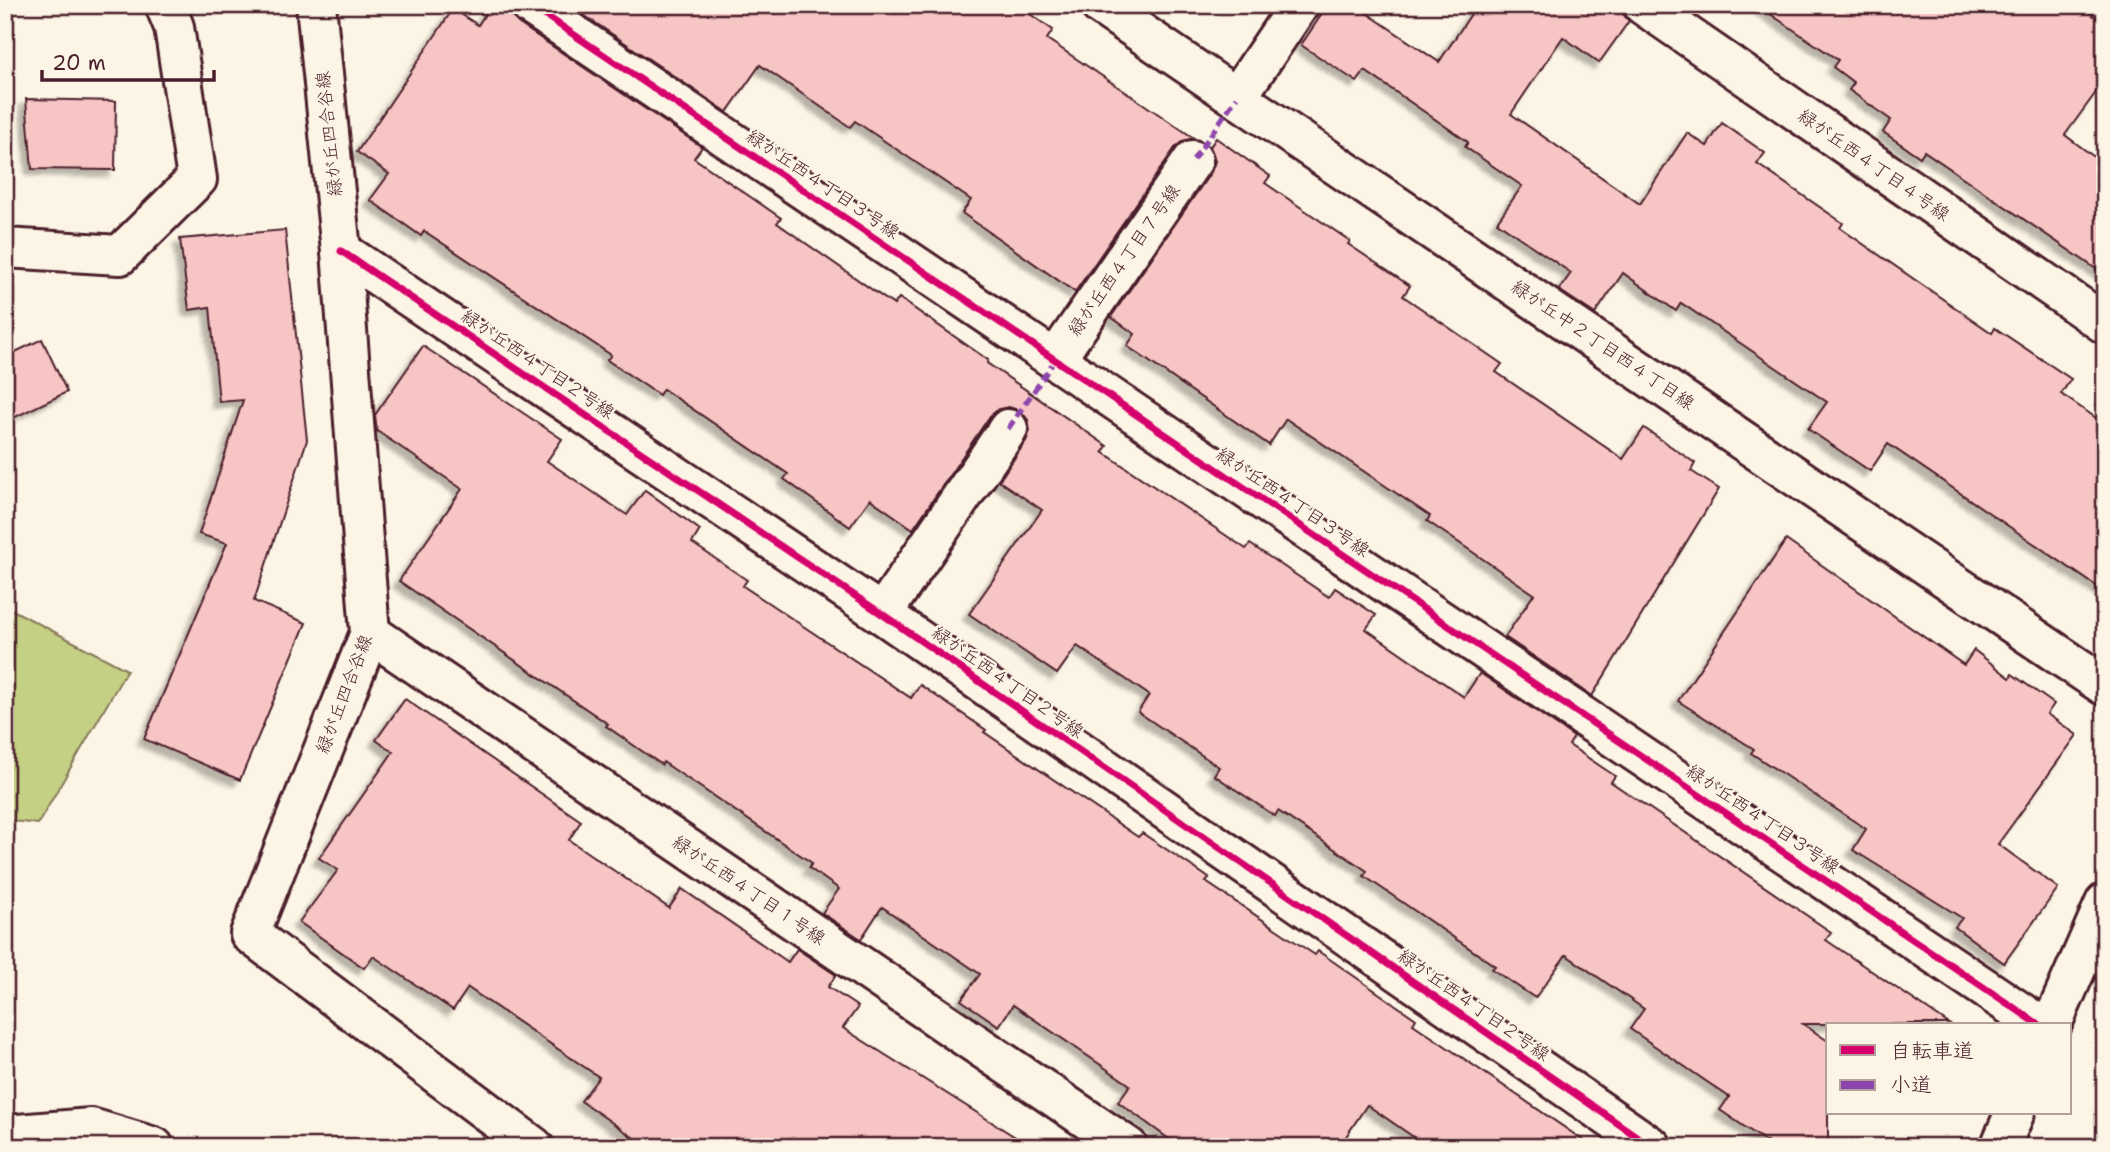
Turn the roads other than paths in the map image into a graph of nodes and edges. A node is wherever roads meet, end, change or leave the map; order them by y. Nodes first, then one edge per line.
1 (165, 5) edge
2 (316, 5) edge
3 (530, 5) edge
4 (1100, 5) edge
5 (1299, 5) edge
6 (1643, 5) edge
7 (1237, 97) junction
8 (1193, 160) dead end
9 (5, 248) edge
10 (341, 251) junction
11 (2105, 324) edge
12 (1055, 360) junction
13 (1008, 429) dead end
14 (882, 614) junction
15 (370, 633) junction
16 (2105, 686) edge
17 (2105, 903) edge
18 (2037, 1023) edge
19 (2052, 1023) edge
20 (2014, 1114) edge
21 (5, 1135) edge
22 (154, 1147) edge
23 (534, 1147) edge
24 (1128, 1147) edge
25 (1652, 1147) edge
26 (2000, 1147) edge

1 - 9 street
2 - 10 street, 緑が丘四合谷線
3 - 12 street, 緑が丘西４丁目３号線
4 - 7 street, 緑が丘中２丁目西４丁目線
5 - 7 street
6 - 11 street, 緑が丘西４丁目４号線
7 - 16 street, 緑が丘中２丁目西４丁目線
8 - 12 street, 緑が丘西４丁目７号線
10 - 14 street, 緑が丘西４丁目２号線
10 - 15 street, 緑が丘四合谷線
12 - 18 street, 緑が丘西４丁目３号線
13 - 14 street
14 - 25 street, 緑が丘西４丁目２号線
15 - 23 street, 緑が丘四合谷線
15 - 24 street, 緑が丘西４丁目１号線
17 - 19 street
20 - 26 street
21 - 22 street

